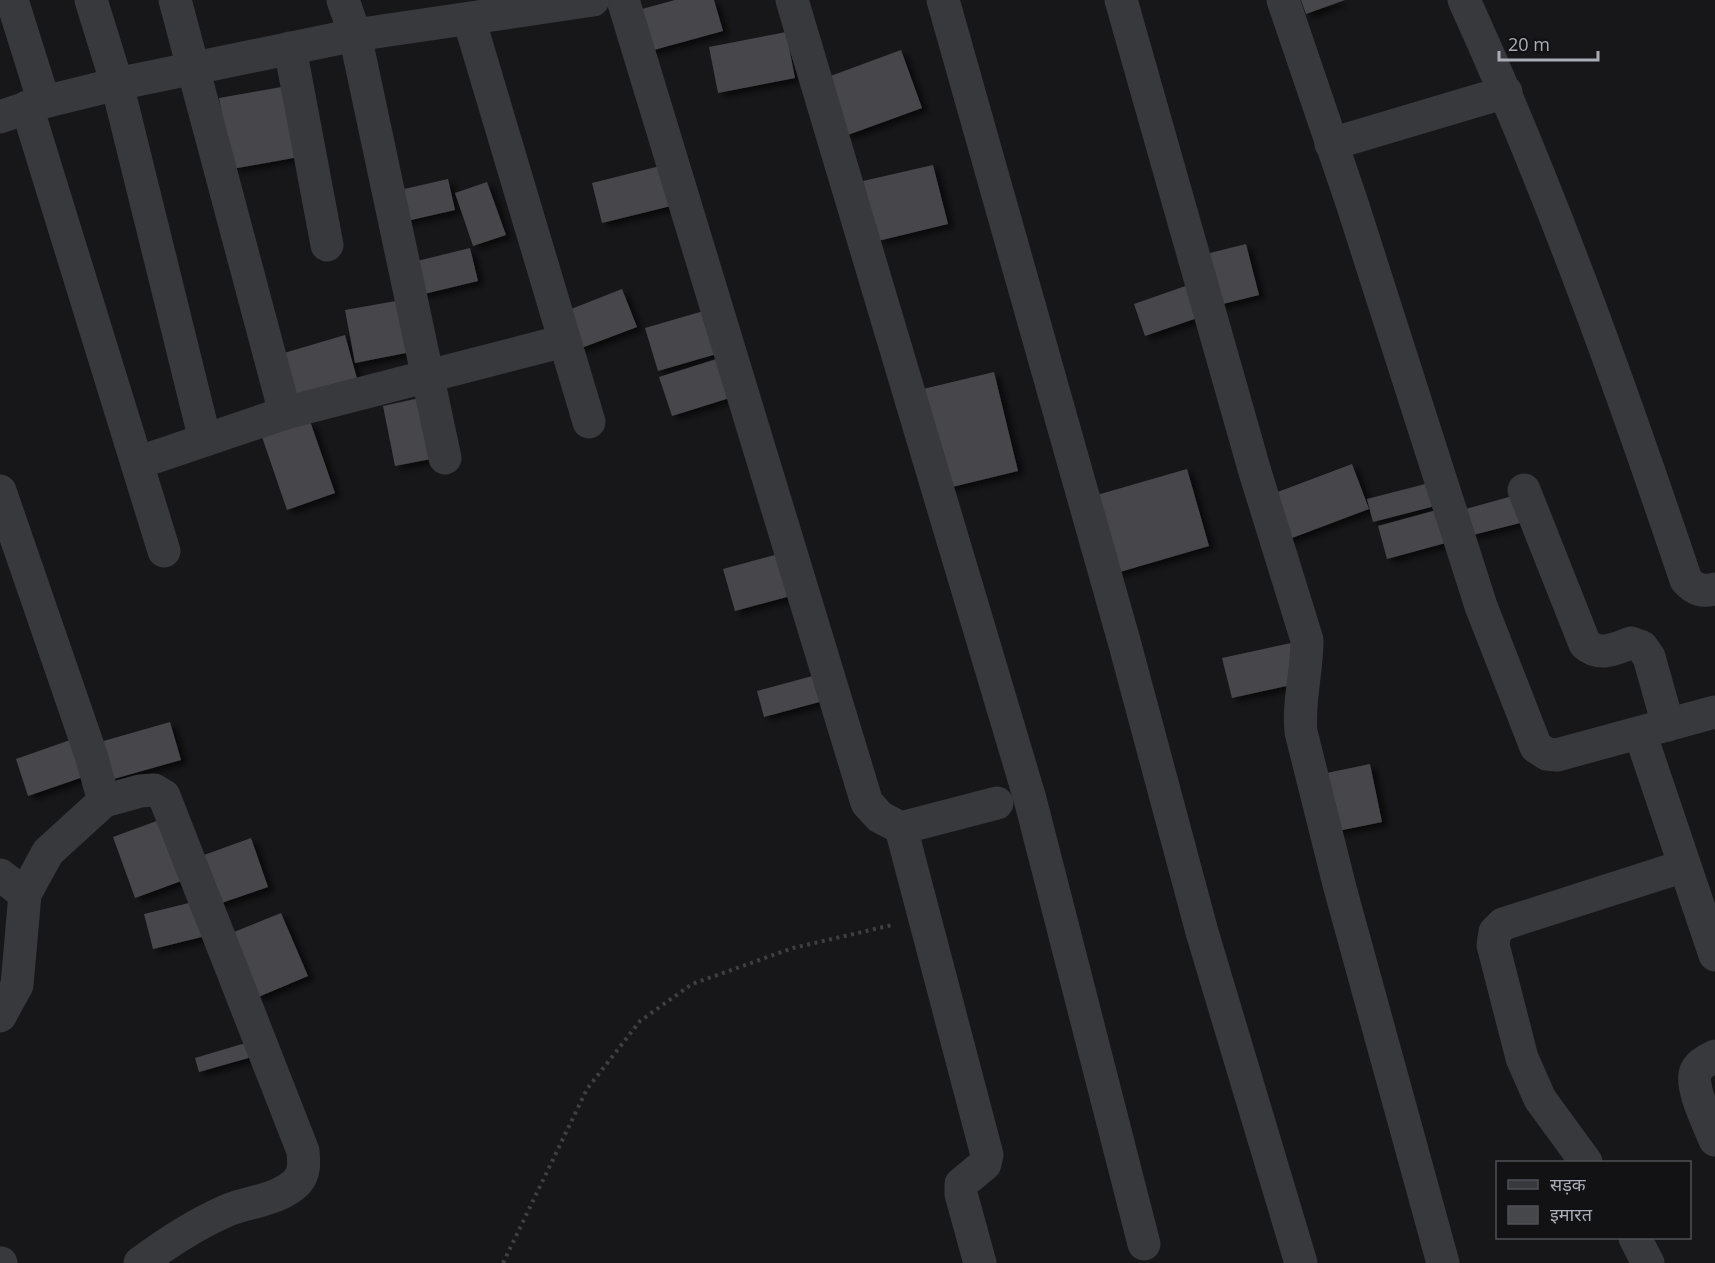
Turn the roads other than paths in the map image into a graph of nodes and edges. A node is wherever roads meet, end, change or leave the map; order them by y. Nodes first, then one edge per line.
1 (12, 0) edge
2 (91, 0) edge
3 (175, 0) edge
4 (343, 0) edge
5 (593, 0) edge
6 (623, 0) edge
7 (792, 0) edge
8 (943, 0) edge
9 (1121, 0) edge
10 (1283, 0) edge
11 (1464, 0) edge
12 (487, 11) edge
13 (355, 35) junction
14 (290, 48) junction
15 (195, 68) junction
16 (117, 84) junction
17 (1506, 92) junction
18 (24, 109) edge
19 (1331, 144) junction
20 (327, 245) dead end
21 (564, 340) junction
22 (428, 378) junction
23 (285, 413) junction
24 (589, 422) dead end
25 (205, 440) junction
26 (445, 458) dead end
27 (137, 463) junction
28 (1524, 489) dead end
29 (0, 491) edge
30 (8, 539) edge
31 (164, 550) dead end
32 (1715, 589) edge
33 (1715, 712) edge
34 (1654, 729) junction
35 (104, 801) junction
36 (997, 803) dead end
37 (901, 828) junction
38 (1684, 866) junction
39 (13, 885) edge
40 (1715, 955) edge
41 (0, 1016) edge
42 (1715, 1056) edge
43 (1715, 1140) edge
44 (1586, 1161) edge
45 (1636, 1239) edge
46 (1144, 1244) dead end
47 (140, 1263) edge
48 (980, 1263) edge
49 (1300, 1263) edge
50 (1443, 1263) edge
51 (1648, 1263) edge

1 - 18 street
2 - 16 street
3 - 15 street
4 - 13 street
5 - 12 street
6 - 37 street
7 - 46 street
8 - 49 street
9 - 50 street
10 - 19 street
11 - 17 street
12 - 13 street
12 - 21 street
13 - 14 street
13 - 22 street
14 - 15 street
14 - 20 street
15 - 16 street
15 - 23 street
16 - 18 street
16 - 25 street
17 - 19 street
17 - 32 street
18 - 27 street
19 - 34 street
21 - 22 street
21 - 24 street
22 - 23 street
22 - 26 street
23 - 25 street
25 - 27 street
27 - 31 street
28 - 34 street
29 - 30 street
30 - 35 street
33 - 34 street
34 - 38 street
35 - 39 street
35 - 47 street
36 - 37 street
37 - 48 street
38 - 40 street
38 - 44 street
39 - 41 street
42 - 43 street
45 - 51 street

